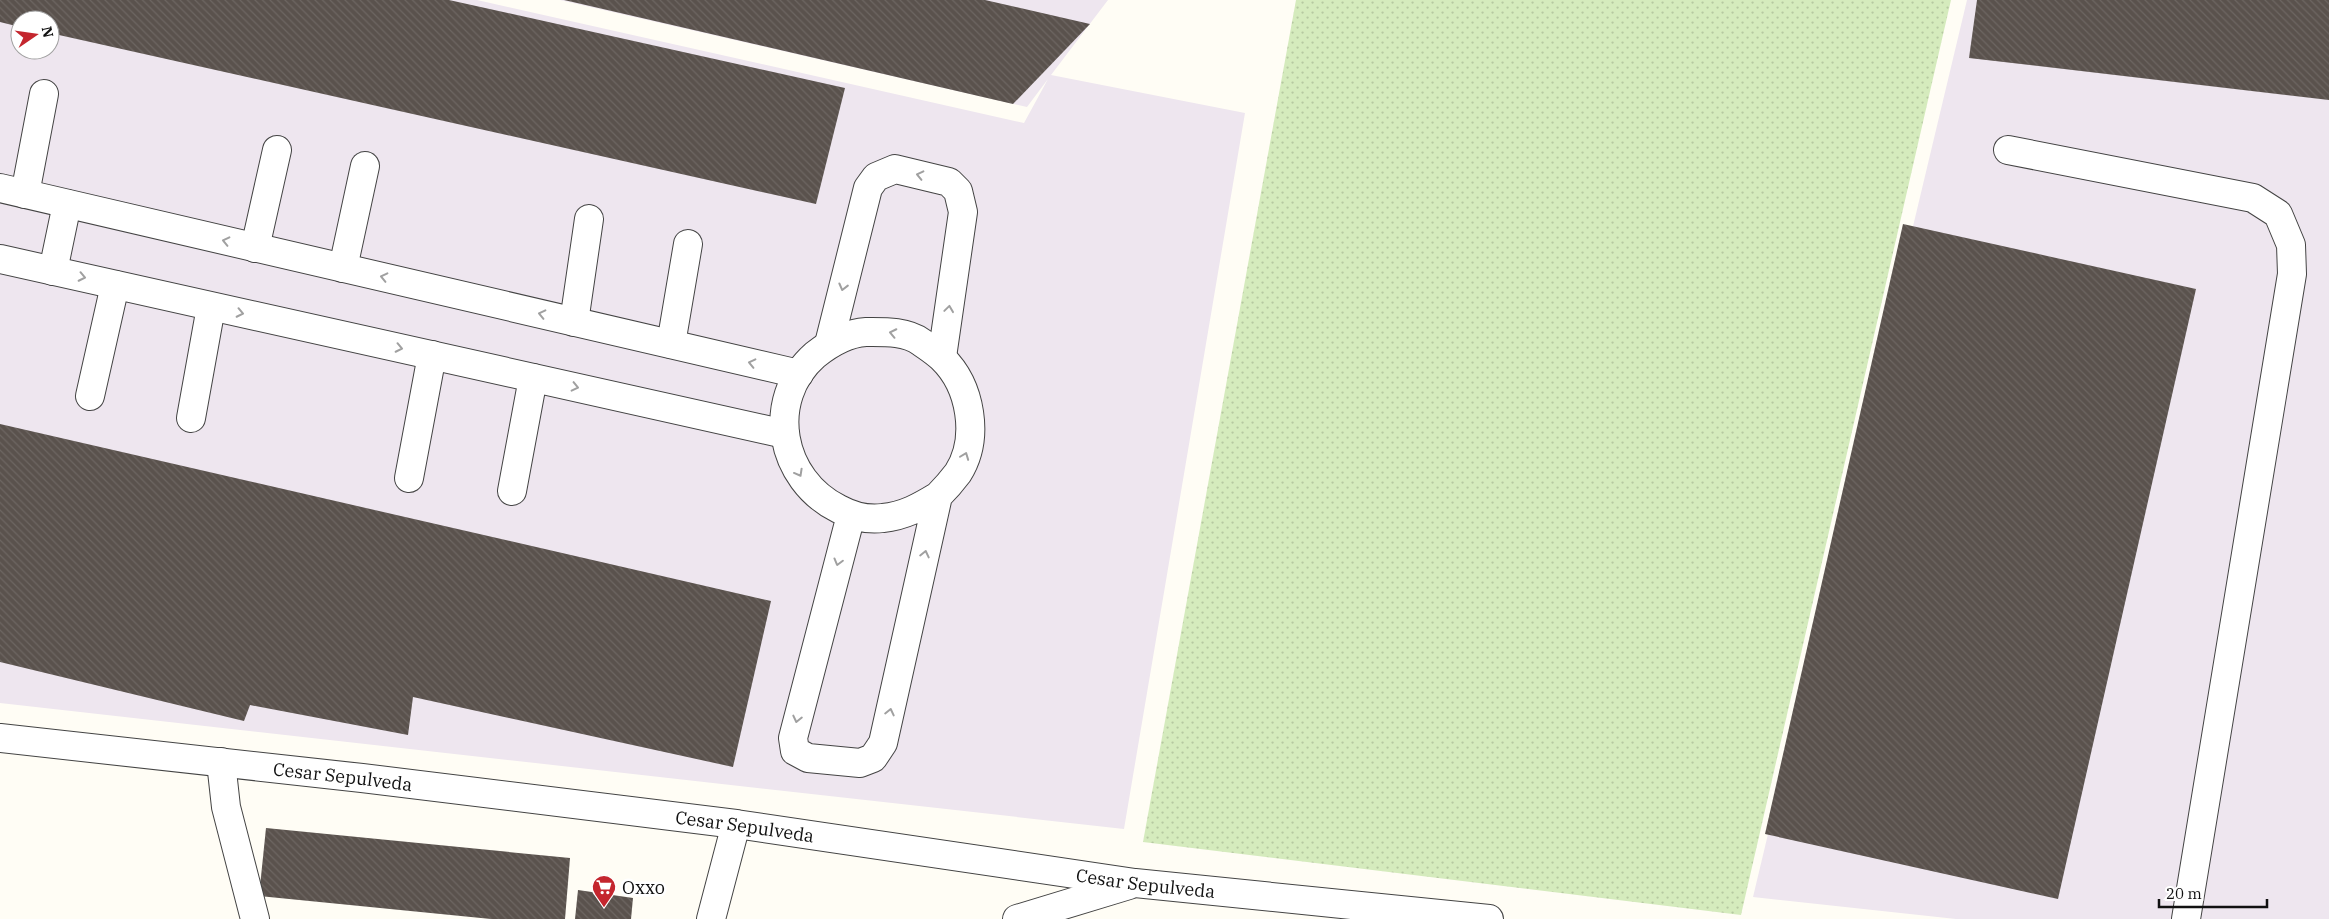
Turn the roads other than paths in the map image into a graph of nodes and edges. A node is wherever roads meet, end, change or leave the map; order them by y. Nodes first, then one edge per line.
1 (44, 94) dead end
2 (277, 150) dead end
3 (2008, 150) dead end
4 (365, 166) dead end
5 (12, 191) edge
6 (67, 204) junction
7 (589, 219) dead end
8 (688, 244) dead end
9 (255, 248) junction
10 (0, 259) edge
11 (343, 268) junction
12 (53, 271) junction
13 (115, 285) junction
14 (211, 306) junction
15 (574, 322) junction
16 (671, 344) junction
17 (828, 344) junction
18 (432, 355) junction
19 (942, 358) junction
20 (799, 374) junction
21 (533, 378) junction
22 (90, 396) dead end
23 (191, 418) dead end
24 (785, 434) junction
25 (409, 478) dead end
26 (512, 491) dead end
27 (938, 496) junction
28 (851, 515) junction
29 (0, 738) edge
30 (221, 762) junction
31 (736, 824) junction
32 (1135, 883) junction
33 (255, 919) edge
34 (711, 919) edge
35 (1017, 919) edge
36 (1490, 919) edge
37 (2186, 919) edge

1 - 5 street
2 - 9 street
3 - 37 street
4 - 11 street
5 - 6 street
9 -> 6 street
6 - 12 street
7 - 15 street
8 - 16 street
9 - 11 street
10 - 12 street
15 -> 11 street
12 -> 13 street
13 - 14 street
13 - 22 street
14 -> 18 street
14 - 23 street
15 - 16 street
20 -> 16 street
19 -> 17 street
19 -> 17 street
17 - 20 street
18 - 21 street
18 - 25 street
27 -> 19 street
20 - 24 street
21 -> 24 street
21 - 26 street
24 -> 28 street
27 - 28 street
28 -> 27 street
29 - 30 street, Cesar Sepulveda
30 - 31 street, Cesar Sepulveda
30 - 33 street
31 - 32 street, Cesar Sepulveda
31 - 34 street
32 - 35 street
32 - 36 street, Cesar Sepulveda

